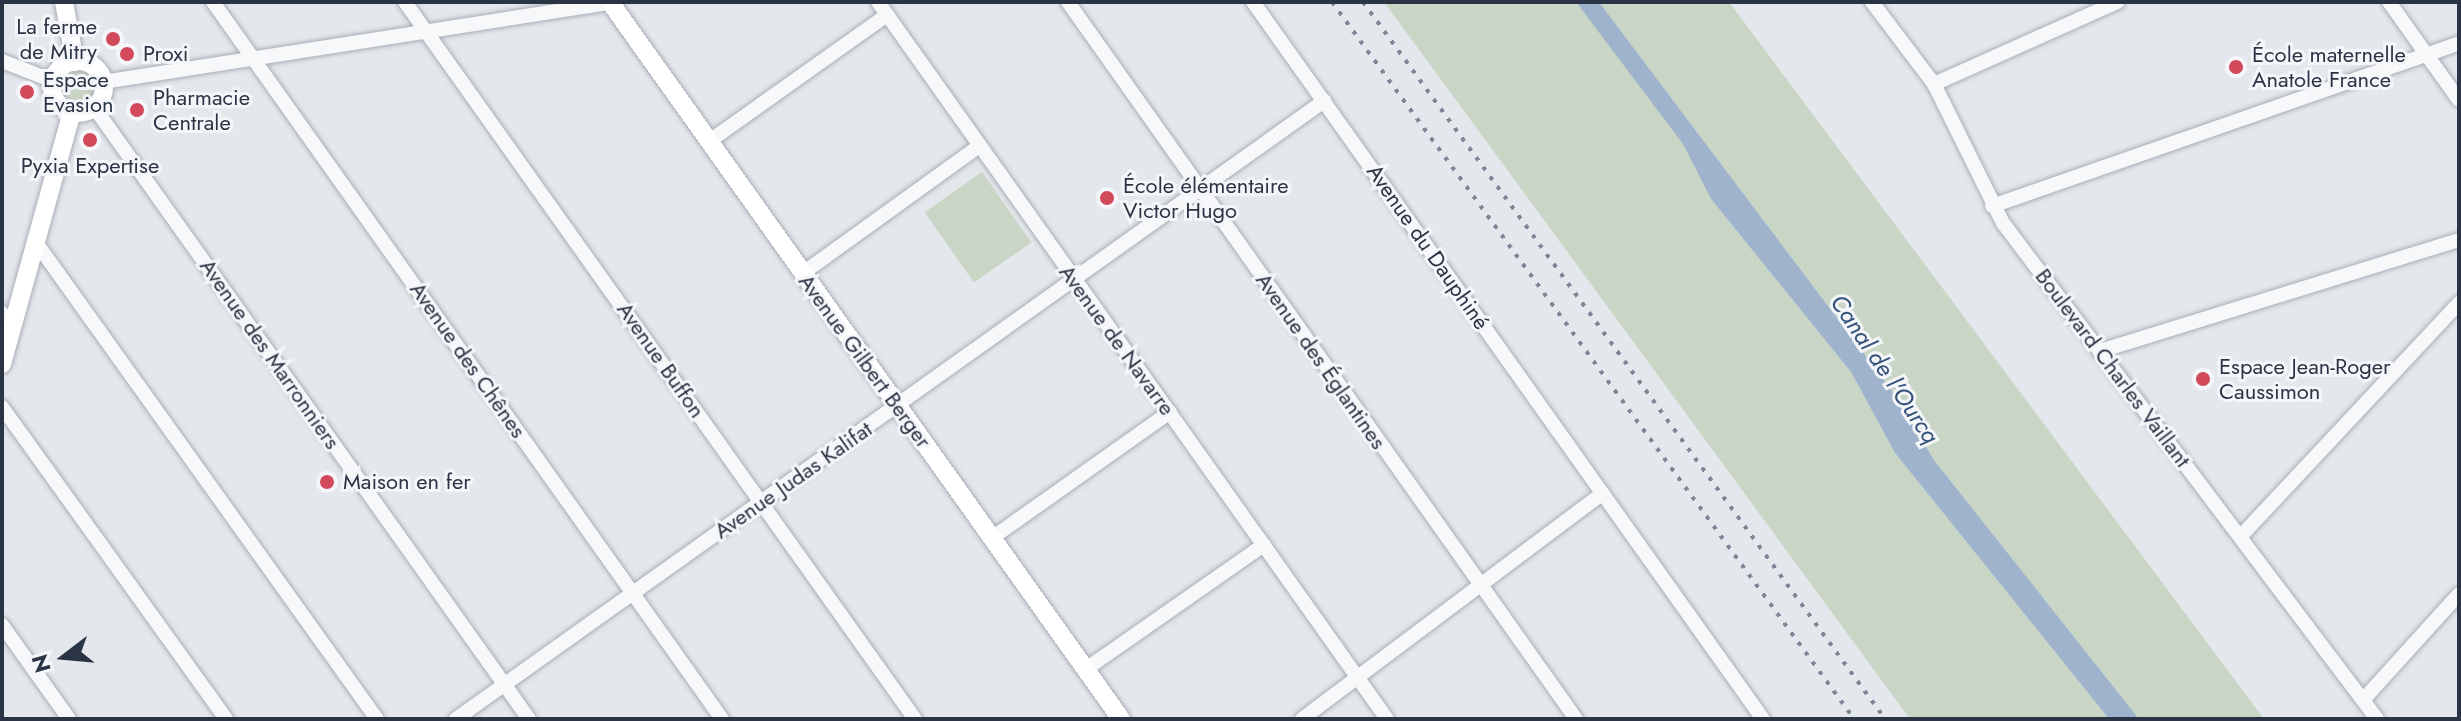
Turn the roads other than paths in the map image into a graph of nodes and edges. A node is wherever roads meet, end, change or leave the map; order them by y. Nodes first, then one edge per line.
1 (64, 2) edge
2 (213, 2) edge
3 (405, 2) edge
4 (878, 2) edge
5 (1068, 2) edge
6 (1253, 2) edge
7 (1872, 2) edge
8 (2117, 2) edge
9 (2389, 2) edge
10 (612, 3) edge
11 (887, 15) junction
12 (428, 33) junction
13 (2459, 43) edge
14 (2426, 54) junction
15 (254, 60) junction
16 (2, 61) edge
17 (75, 62) junction
18 (53, 81) junction
19 (103, 82) junction
20 (1934, 84) junction
21 (2459, 100) edge
22 (1324, 101) junction
23 (94, 107) junction
24 (72, 112) junction
25 (711, 140) junction
26 (979, 146) junction
27 (1200, 189) junction
28 (1992, 206) junction
29 (2459, 240) edge
30 (35, 241) junction
31 (803, 273) junction
32 (1075, 280) junction
33 (2459, 303) edge
34 (2, 313) edge
35 (5, 339) edge
36 (2100, 351) junction
37 (2, 364) edge
38 (897, 406) junction
39 (2, 407) edge
40 (1170, 412) junction
41 (1603, 493) junction
42 (761, 502) junction
43 (2241, 536) junction
44 (992, 538) junction
45 (1264, 545) junction
46 (1481, 586) junction
47 (632, 593) junction
48 (2459, 594) edge
49 (2, 625) edge
50 (1086, 669) junction
51 (1357, 677) junction
52 (504, 685) junction
53 (2363, 700) junction
54 (69, 719) edge
55 (226, 719) edge
56 (377, 719) edge
57 (456, 719) edge
58 (529, 719) edge
59 (722, 719) edge
60 (915, 719) edge
61 (1121, 719) edge
62 (1302, 719) edge
63 (1387, 719) edge
64 (1576, 719) edge
65 (1763, 719) edge
66 (2377, 719) edge

1 - 17 street
2 - 15 street, Avenue des Chênes
3 - 12 street, Avenue Buffon
4 - 11 street, Avenue de Navarre
5 - 27 street, Avenue des Églantines
6 - 22 street, Avenue du Dauphiné
7 - 20 street, Boulevard Charles Vaillant
8 - 20 street
9 - 14 street
10 - 12 street
10 - 25 street, Avenue Gilbert Berger
11 - 25 street
11 - 26 street, Avenue de Navarre
12 - 15 street
12 - 42 street, Avenue Buffon
13 - 14 street
14 - 21 street
14 - 28 street
15 - 19 street
15 - 47 street, Avenue des Chênes
16 - 18 street
17 - 18 street
17 - 19 street
18 - 24 street
19 - 23 street
20 - 28 street, Boulevard Charles Vaillant
22 - 27 street, Avenue Judas Kalifat
22 - 41 street, Avenue du Dauphiné
23 - 24 street
23 - 52 street, Avenue des Marronniers
24 - 30 street
25 - 31 street, Avenue Gilbert Berger
26 - 31 street
26 - 32 street, Avenue de Navarre
27 - 32 street, Avenue Judas Kalifat
27 - 46 street, Avenue des Églantines
28 - 36 street, Boulevard Charles Vaillant
29 - 36 street
30 - 35 street
30 - 56 street
31 - 38 street, Avenue Gilbert Berger
32 - 38 street, Avenue Judas Kalifat
32 - 40 street, Avenue de Navarre
33 - 43 street
34 - 35 street
35 - 37 street
36 - 43 street, Boulevard Charles Vaillant
38 - 42 street, Avenue Judas Kalifat
38 - 44 street, Avenue Gilbert Berger
39 - 55 street
40 - 44 street
40 - 45 street, Avenue de Navarre
41 - 46 street
41 - 65 street, Avenue du Dauphiné
42 - 47 street, Avenue Judas Kalifat
42 - 60 street, Avenue Buffon
43 - 53 street, Boulevard Charles Vaillant
44 - 50 street, Avenue Gilbert Berger
45 - 50 street
45 - 51 street, Avenue de Navarre
46 - 51 street
46 - 64 street, Avenue des Églantines
47 - 52 street, Avenue Judas Kalifat
47 - 59 street, Avenue des Chênes
48 - 53 street
49 - 54 street
50 - 61 street, Avenue Gilbert Berger
51 - 62 street
51 - 63 street, Avenue de Navarre
52 - 57 street, Avenue Judas Kalifat
52 - 58 street, Avenue des Marronniers
53 - 66 street, Boulevard Charles Vaillant

